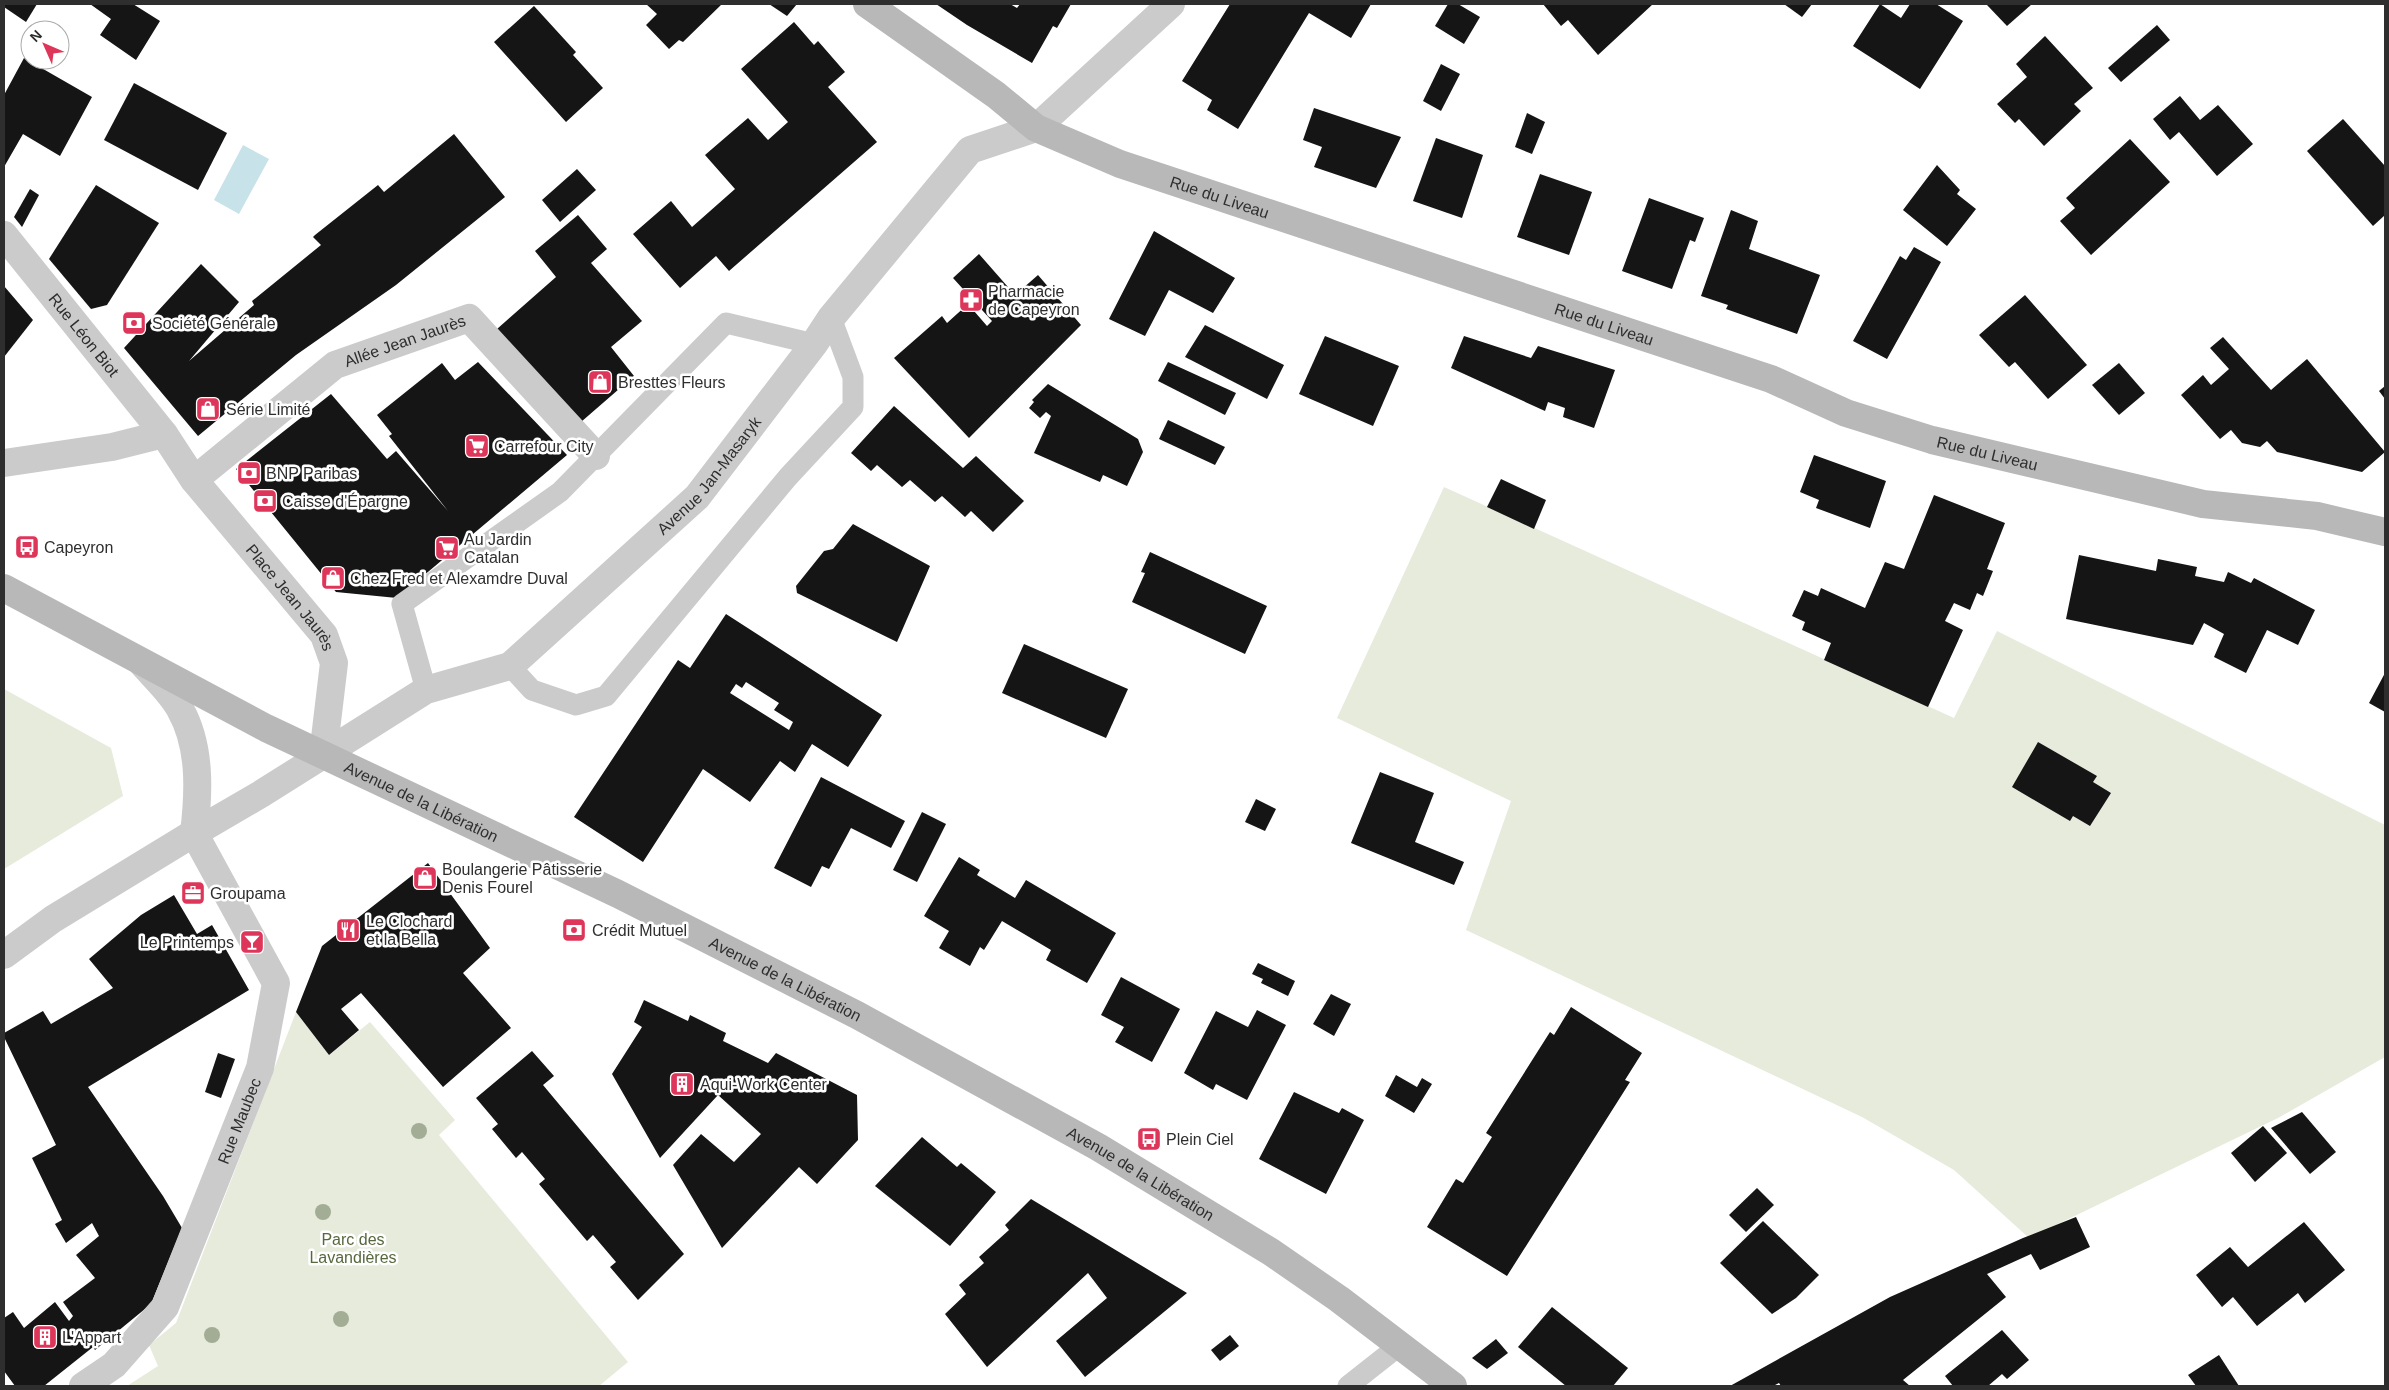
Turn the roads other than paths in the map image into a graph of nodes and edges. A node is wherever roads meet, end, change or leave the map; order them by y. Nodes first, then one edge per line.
1 (867, 4) edge
2 (1171, 4) edge
3 (1036, 128) junction
4 (4, 235) edge
5 (830, 318) junction
6 (814, 344) junction
7 (164, 434) junction
8 (596, 456) junction
9 (4, 463) edge
10 (194, 480) junction
11 (2385, 532) edge
12 (4, 588) edge
13 (141, 662) junction
14 (510, 666) junction
15 (426, 690) junction
16 (323, 755) junction
17 (194, 833) junction
18 (4, 955) edge
19 (1400, 1345) junction
20 (83, 1386) edge
21 (1348, 1386) edge
22 (1453, 1386) edge

1 - 3 main road, Rue du Liveau
2 - 3 street
3 - 5 street, Avenue Jan-Masaryk
3 - 11 main road, Rue du Liveau
4 - 7 street, Rue Léon Biot
5 - 6 street, Avenue Jan-Masaryk
5 - 14 lane
6 - 8 lane
6 - 14 street, Avenue Jan-Masaryk
7 - 9 street
7 - 10 street, Place Jean Jaurès
8 - 10 street, Allée Jean Jaurès
8 - 15 lane
10 - 16 street, Place Jean Jaurès
12 - 13 main road, Avenue de la Libération
13 - 16 main road, Avenue de la Libération
13 - 17 street
14 - 15 street, Avenue Jan-Masaryk
15 - 16 street, Avenue Jan-Masaryk
16 - 17 street
16 - 19 main road, Avenue de la Libération
17 - 18 street
17 - 20 street, Rue Maubec
19 - 21 lane
19 - 22 main road, Avenue de la Libération

